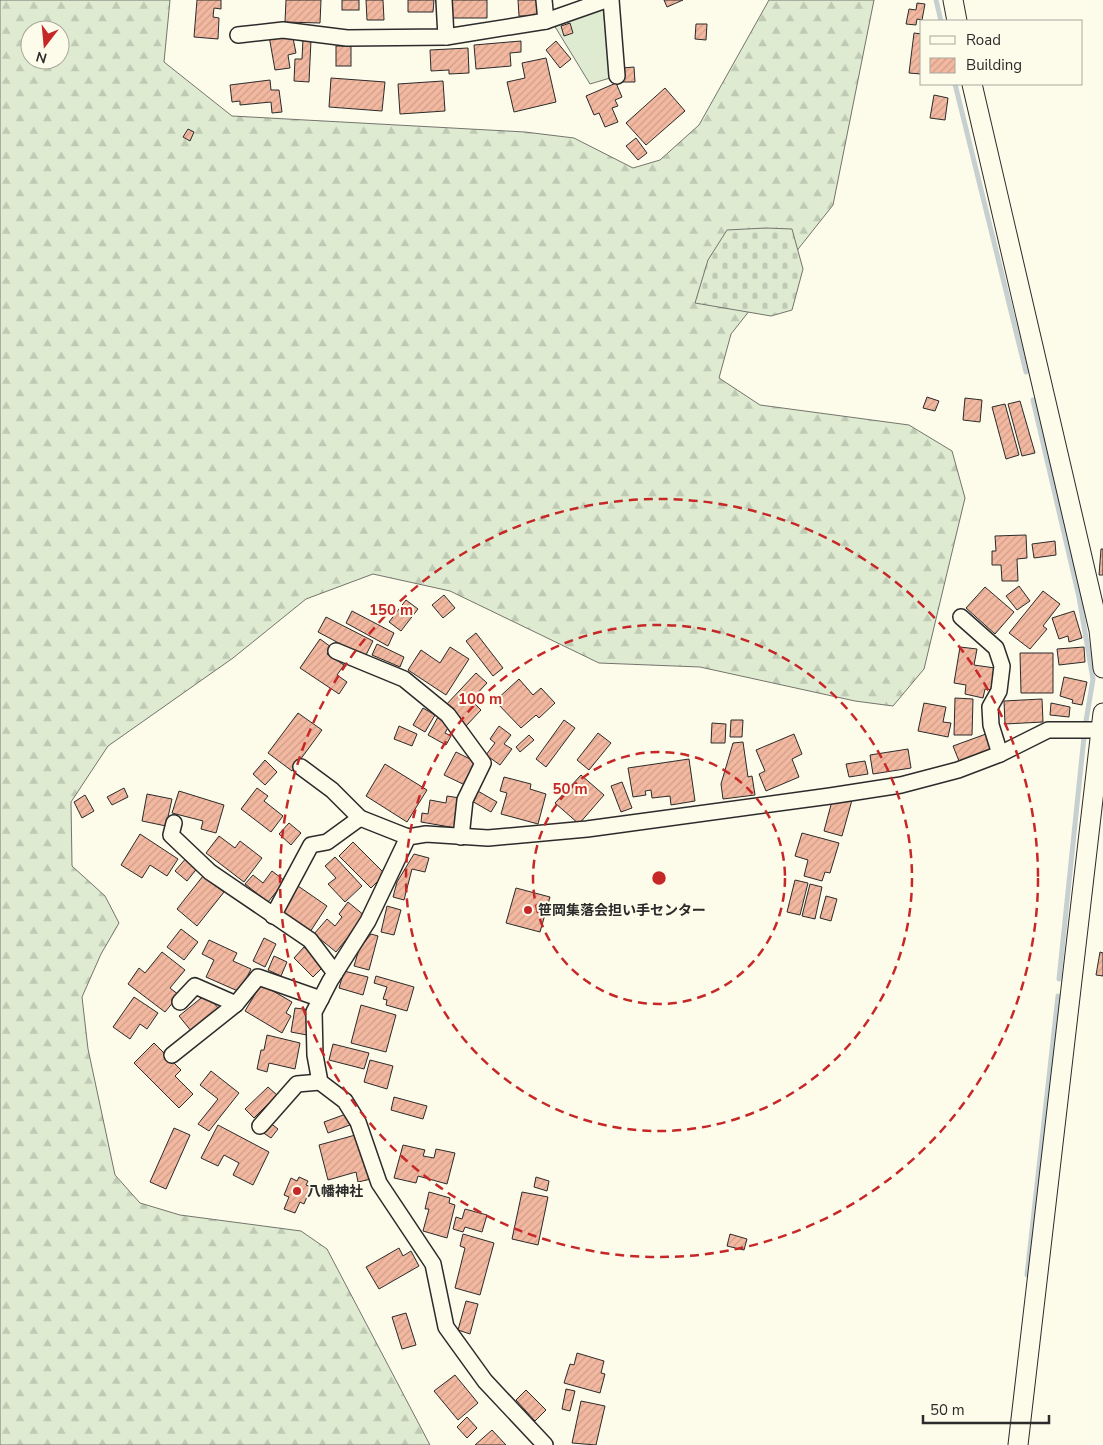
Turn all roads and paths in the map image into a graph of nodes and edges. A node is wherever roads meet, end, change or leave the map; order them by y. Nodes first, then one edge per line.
1 (444, 0) edge
2 (544, 0) edge
3 (606, 0) edge
4 (611, 0) edge
5 (952, 0) edge
6 (957, 20) edge
7 (546, 21) junction
8 (238, 35) dead end
9 (446, 37) junction
10 (617, 76) dead end
11 (972, 85) edge
12 (961, 617) dead end
13 (336, 651) dead end
14 (1103, 668) edge
15 (1101, 721) edge
16 (1000, 754) junction
17 (301, 767) dead end
18 (360, 818) junction
19 (174, 823) dead end
20 (408, 836) junction
21 (461, 837) junction
22 (273, 916) junction
23 (335, 973) junction
24 (321, 999) junction
25 (180, 1002) dead end
26 (236, 1004) junction
27 (172, 1055) dead end
28 (320, 1082) junction
29 (260, 1126) dead end
30 (545, 1445) edge
31 (1018, 1445) edge

1 - 9 street
2 - 7 street
3 - 7 street
4 - 10 street
5 - 6 street
7 - 9 street
8 - 9 street
11 - 14 street
12 - 16 street
13 - 21 street
15 - 16 street
15 - 31 street
16 - 21 street
17 - 18 street
18 - 20 street
18 - 22 street
19 - 22 street
20 - 21 street
20 - 23 street
22 - 23 street
23 - 24 street
24 - 26 street
24 - 28 street
25 - 26 street
26 - 27 street
28 - 29 street
28 - 30 street

